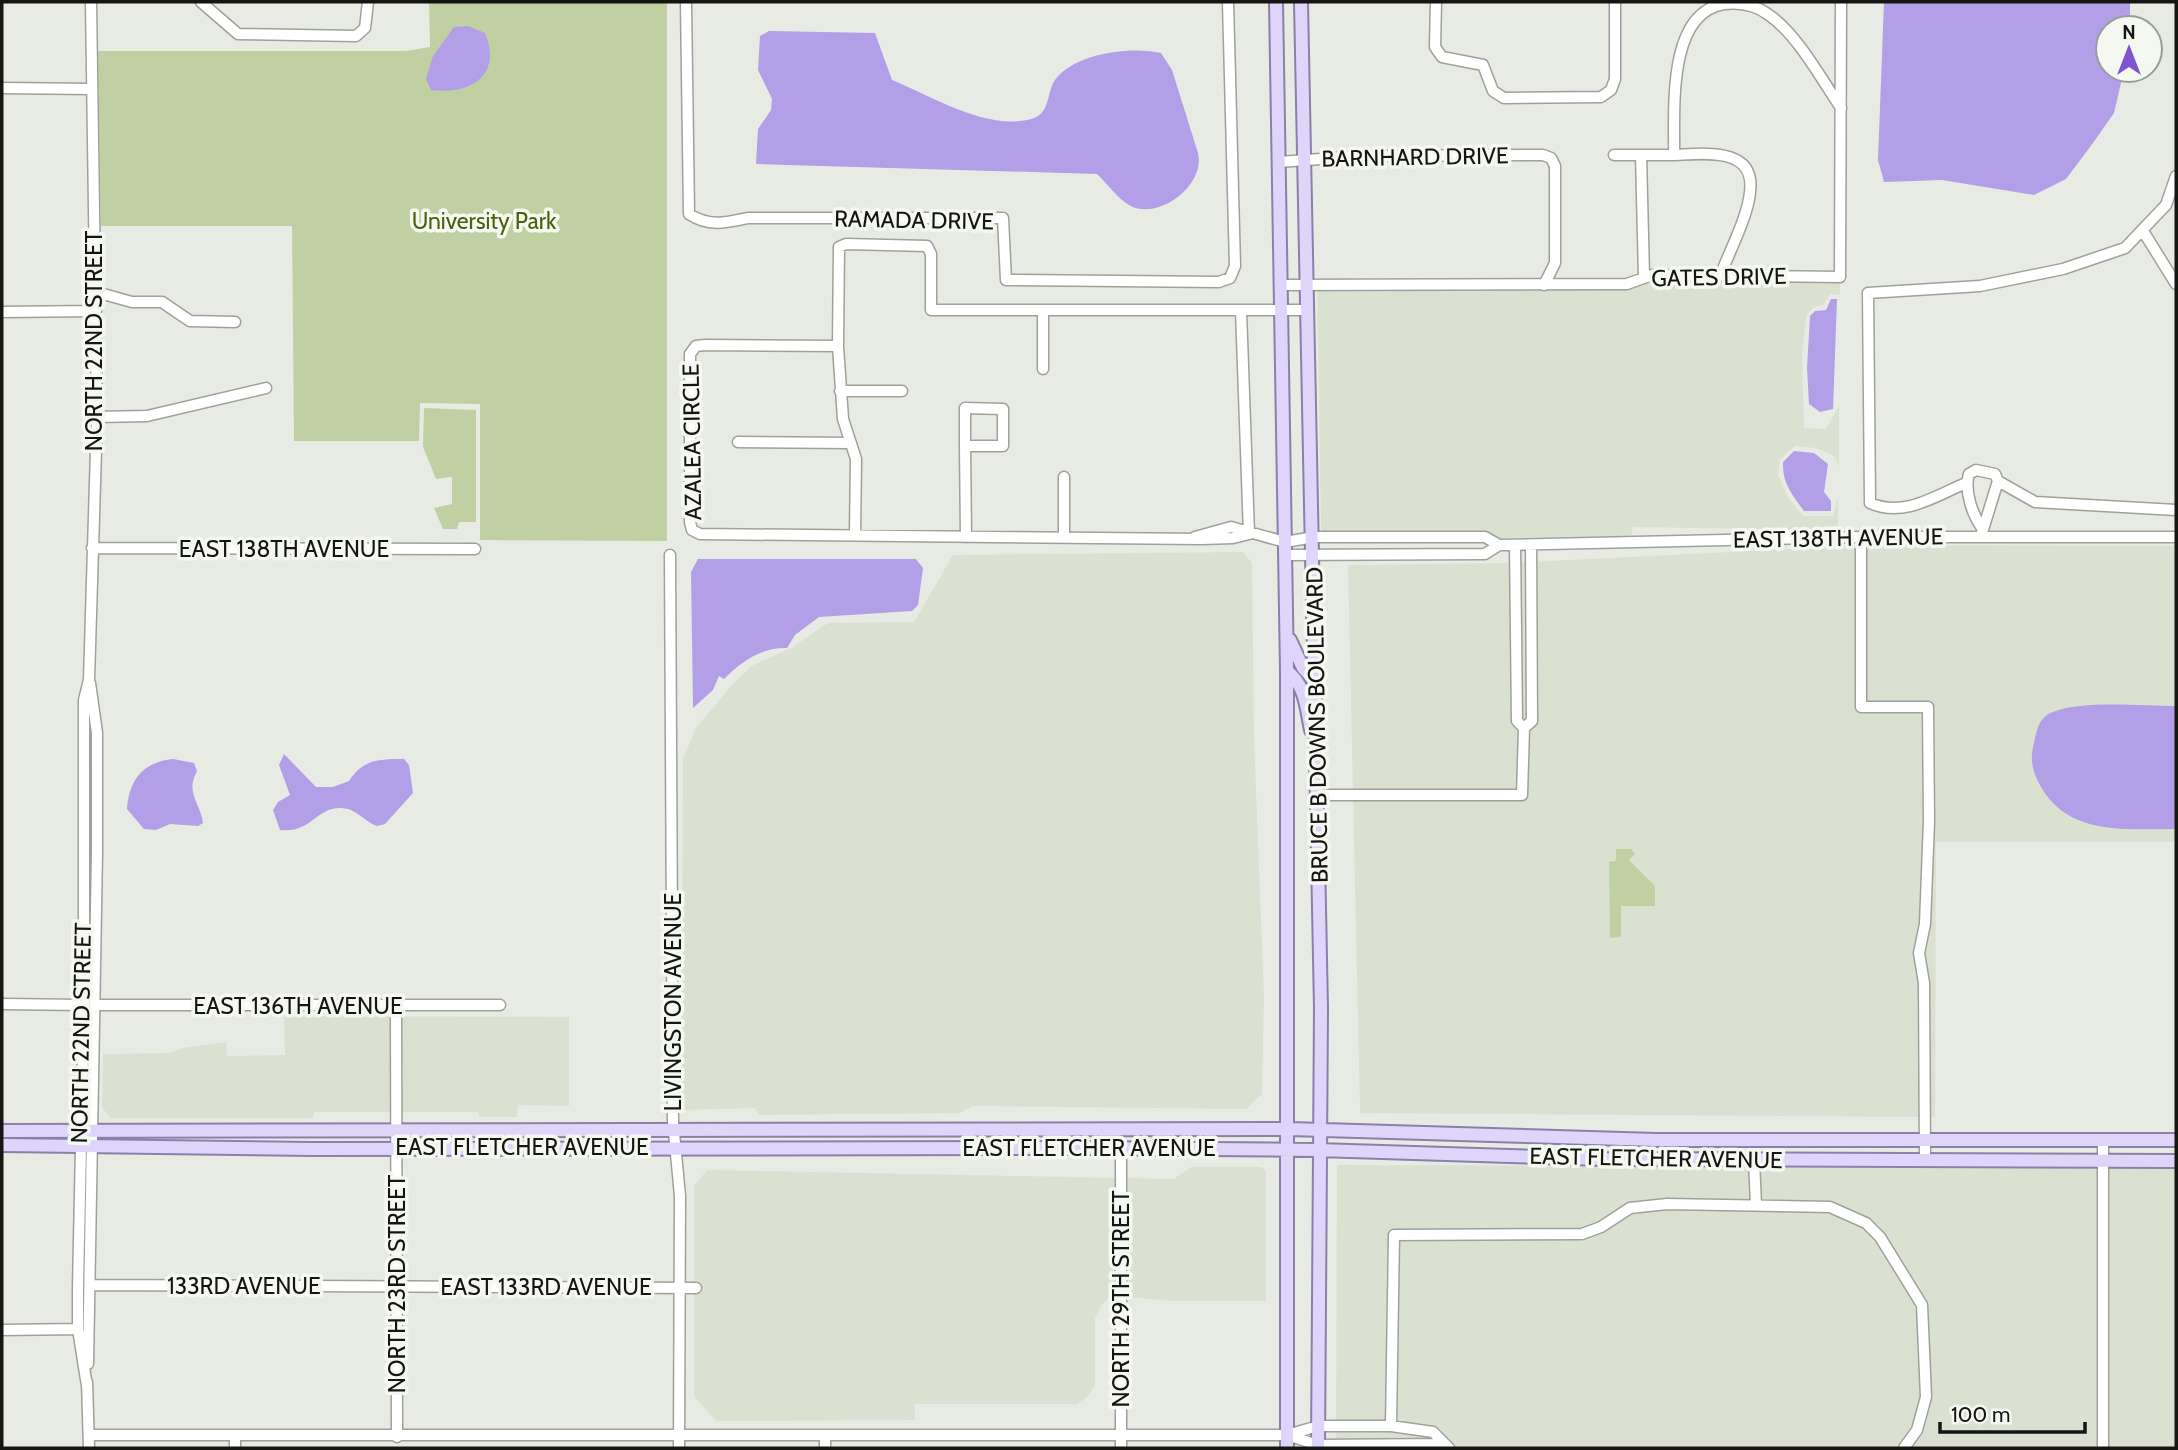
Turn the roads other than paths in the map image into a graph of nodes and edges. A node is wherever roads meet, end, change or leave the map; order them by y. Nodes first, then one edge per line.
1 (91, 2) edge
2 (201, 2) edge
3 (368, 2) edge
4 (686, 2) edge
5 (1228, 2) edge
6 (1276, 2) edge
7 (1301, 2) edge
8 (1436, 2) edge
9 (1615, 2) edge
10 (1841, 2) edge
11 (2, 88) edge
12 (93, 89) junction
13 (1842, 109) junction
14 (1614, 155) dead end
15 (1641, 155) junction
16 (1674, 155) junction
17 (1303, 158) junction
18 (1279, 162) junction
19 (2176, 176) edge
20 (2143, 231) junction
21 (1721, 274) junction
22 (1644, 276) junction
23 (2176, 284) edge
24 (1281, 285) junction
25 (1308, 285) junction
26 (1544, 285) junction
27 (96, 292) junction
28 (1043, 310) junction
29 (1241, 310) junction
30 (1282, 310) junction
31 (1308, 310) junction
32 (2, 312) edge
33 (96, 312) junction
34 (235, 322) dead end
35 (838, 345) junction
36 (1043, 369) dead end
37 (266, 388) dead end
38 (840, 391) junction
39 (902, 391) dead end
40 (97, 417) junction
41 (738, 442) dead end
42 (851, 443) junction
43 (965, 446) junction
44 (1065, 477) dead end
45 (1998, 481) junction
46 (1966, 483) junction
47 (1247, 509) junction
48 (2176, 510) edge
49 (1231, 527) junction
50 (1982, 532) junction
51 (855, 534) junction
52 (1249, 534) junction
53 (966, 537) junction
54 (1065, 537) junction
55 (1195, 537) junction
56 (1314, 537) junction
57 (1861, 537) junction
58 (2176, 537) edge
59 (1499, 545) junction
60 (1515, 545) junction
61 (1531, 545) junction
62 (92, 548) junction
63 (475, 549) dead end
64 (1285, 549) junction
65 (670, 555) dead end
66 (1314, 556) junction
67 (1287, 634) junction
68 (1287, 671) junction
69 (89, 680) junction
70 (1316, 682) junction
71 (1524, 728) junction
72 (97, 733) junction
73 (84, 753) junction
74 (1317, 765) junction
75 (1318, 795) junction
76 (83, 820) junction
77 (97, 852) junction
78 (2, 1004) edge
79 (84, 1005) junction
80 (96, 1005) junction
81 (499, 1005) dead end
82 (396, 1006) junction
83 (398, 1129) junction
84 (1289, 1129) junction
85 (1319, 1129) junction
86 (1056, 1130) junction
87 (2, 1131) edge
88 (85, 1131) junction
89 (675, 1131) junction
90 (1925, 1140) junction
91 (2103, 1140) junction
92 (2176, 1140) edge
93 (2, 1145) edge
94 (85, 1146) junction
95 (677, 1146) junction
96 (397, 1148) junction
97 (951, 1148) junction
98 (1121, 1149) junction
99 (1288, 1150) junction
100 (1318, 1150) junction
101 (1755, 1160) junction
102 (1925, 1160) junction
103 (2104, 1161) junction
104 (2176, 1161) edge
105 (1756, 1205) junction
106 (91, 1285) junction
107 (397, 1286) junction
108 (680, 1288) junction
109 (696, 1288) dead end
110 (78, 1329) junction
111 (2, 1330) edge
112 (87, 1386) junction
113 (1318, 1426) junction
114 (1391, 1426) junction
115 (89, 1435) junction
116 (1121, 1435) junction
117 (679, 1436) junction
118 (973, 1436) junction
119 (235, 1437) junction
120 (385, 1437) junction
121 (397, 1437) junction
122 (1287, 1442) edge
123 (825, 1443) edge
124 (1447, 1446) edge
125 (1318, 1447) edge
126 (89, 1448) edge
127 (235, 1448) edge
128 (385, 1448) edge
129 (679, 1448) edge
130 (973, 1448) edge
131 (1121, 1448) edge
132 (1904, 1448) edge
133 (2103, 1448) edge

1 - 12 street, NORTH 22ND STREET
2 - 3 street
4 - 5 street, RAMADA DRIVE
6 - 18 main road, BRUCE B DOWNS BOULEVARD
7 - 17 main road, BRUCE B DOWNS BOULEVARD
8 - 9 street
10 - 13 street, GATES DRIVE
11 - 12 street
12 - 27 street, NORTH 22ND STREET
13 - 16 street
13 - 21 street, GATES DRIVE
14 - 15 street
15 - 16 street
15 - 22 street
16 - 21 street
17 - 18 street, BARNHARD DRIVE
17 - 25 main road, BRUCE B DOWNS BOULEVARD
17 - 26 street, BARNHARD DRIVE
18 - 24 main road, BRUCE B DOWNS BOULEVARD
19 - 20 street
20 - 23 street
20 - 46 street
21 - 22 street, GATES DRIVE
22 - 26 street, GATES DRIVE
24 - 25 street, GATES DRIVE
24 - 30 main road, BRUCE B DOWNS BOULEVARD
25 - 26 street, GATES DRIVE
25 - 31 main road, BRUCE B DOWNS BOULEVARD
27 - 33 street, NORTH 22ND STREET
27 - 34 street
28 - 29 street
28 - 35 street
28 - 36 street
29 - 30 street
29 - 47 street
30 - 31 street
30 - 64 main road, BRUCE B DOWNS BOULEVARD
31 - 56 main road, BRUCE B DOWNS BOULEVARD
32 - 33 street
33 - 40 street, NORTH 22ND STREET
35 - 38 street
35 - 51 street, AZALEA CIRCLE
37 - 40 street
38 - 39 street
38 - 42 street
40 - 62 street, NORTH 22ND STREET
41 - 42 street
42 - 51 street
43 - 43 street
43 - 53 street
44 - 54 street
45 - 46 street
45 - 48 street
45 - 50 street
46 - 50 street
47 - 49 street
47 - 52 street
49 - 52 street, AZALEA CIRCLE
49 - 55 street, AZALEA CIRCLE
50 - 57 street, EAST 138TH AVENUE
50 - 58 street, EAST 138TH AVENUE
51 - 53 street, AZALEA CIRCLE
52 - 55 street, AZALEA CIRCLE
52 - 64 street, AZALEA CIRCLE
53 - 54 street, AZALEA CIRCLE
54 - 55 street, AZALEA CIRCLE
56 - 59 street, EAST 138TH AVENUE
56 - 64 street, EAST 138TH AVENUE
56 - 66 main road, BRUCE B DOWNS BOULEVARD
57 - 61 street, EAST 138TH AVENUE
57 - 90 street
59 - 60 street, EAST 138TH AVENUE
59 - 66 street, EAST 138TH AVENUE
60 - 61 street, EAST 138TH AVENUE
60 - 71 street
61 - 71 street
62 - 63 street, EAST 138TH AVENUE
62 - 69 street, NORTH 22ND STREET
64 - 66 street, EAST 138TH AVENUE
64 - 67 main road, BRUCE B DOWNS BOULEVARD
65 - 89 street, LIVINGSTON AVENUE
66 - 70 main road, BRUCE B DOWNS BOULEVARD
67 - 68 main road, BRUCE B DOWNS BOULEVARD
67 - 70 main road
68 - 74 main road
68 - 84 main road, BRUCE B DOWNS BOULEVARD
69 - 72 street, NORTH 22ND STREET
69 - 73 street, NORTH 22ND STREET
70 - 74 main road, BRUCE B DOWNS BOULEVARD
71 - 75 street
72 - 73 street
72 - 77 street, NORTH 22ND STREET
73 - 76 street, NORTH 22ND STREET
74 - 75 main road, BRUCE B DOWNS BOULEVARD
75 - 85 main road, BRUCE B DOWNS BOULEVARD
76 - 77 street
76 - 79 street, NORTH 22ND STREET
77 - 80 street, NORTH 22ND STREET
78 - 79 street
79 - 88 street, NORTH 22ND STREET
80 - 82 street, EAST 136TH AVENUE
80 - 88 street, NORTH 22ND STREET
81 - 82 street, EAST 136TH AVENUE
82 - 83 street, NORTH 23RD STREET
83 - 88 main road, EAST FLETCHER AVENUE
83 - 89 main road, EAST FLETCHER AVENUE
83 - 96 street, NORTH 23RD STREET
84 - 85 main road, EAST FLETCHER AVENUE
84 - 86 main road, EAST FLETCHER AVENUE
84 - 99 main road, BRUCE B DOWNS BOULEVARD
85 - 90 main road, EAST FLETCHER AVENUE
85 - 100 main road, BRUCE B DOWNS BOULEVARD
86 - 89 main road, EAST FLETCHER AVENUE
86 - 97 main road
87 - 88 main road, EAST FLETCHER AVENUE
88 - 94 street, NORTH 22ND STREET
89 - 95 street, LIVINGSTON AVENUE
90 - 91 main road, EAST FLETCHER AVENUE
90 - 102 street
91 - 92 main road, EAST FLETCHER AVENUE
91 - 103 street
93 - 94 main road, EAST FLETCHER AVENUE
94 - 96 main road, EAST FLETCHER AVENUE
94 - 106 street, NORTH 22ND STREET
94 - 110 street, NORTH 22ND STREET
95 - 96 main road, EAST FLETCHER AVENUE
95 - 97 main road, EAST FLETCHER AVENUE
95 - 108 street, LIVINGSTON AVENUE
96 - 107 street, NORTH 23RD STREET
97 - 98 main road, EAST FLETCHER AVENUE
98 - 99 main road, EAST FLETCHER AVENUE
98 - 116 street, NORTH 29TH STREET
99 - 100 main road, EAST FLETCHER AVENUE
99 - 122 main road, BRUCE B DOWNS BOULEVARD
100 - 101 main road, EAST FLETCHER AVENUE
100 - 113 main road, BRUCE B DOWNS BOULEVARD
101 - 102 main road, EAST FLETCHER AVENUE
101 - 105 street
102 - 103 main road, EAST FLETCHER AVENUE
103 - 104 main road, EAST FLETCHER AVENUE
103 - 133 street
105 - 114 street
105 - 132 street
106 - 107 street, 133RD AVENUE
106 - 112 street, NORTH 22ND STREET
107 - 108 street, EAST 133RD AVENUE
107 - 121 street, NORTH 23RD STREET
108 - 109 street, EAST 133RD AVENUE
108 - 117 street, LIVINGSTON AVENUE
110 - 111 street
110 - 112 street, NORTH 22ND STREET
112 - 115 street, NORTH 22ND STREET
113 - 114 street
113 - 122 street
113 - 125 main road, BRUCE B DOWNS BOULEVARD
114 - 124 street
115 - 119 street
115 - 126 street, NORTH 22ND STREET
116 - 118 street
116 - 122 street
116 - 131 street, NORTH 29TH STREET
117 - 121 street
117 - 123 street
117 - 129 street, LIVINGSTON AVENUE
118 - 123 street
118 - 130 street
119 - 120 street
119 - 127 street
120 - 121 street
120 - 128 street
122 - 125 street
124 - 125 street

